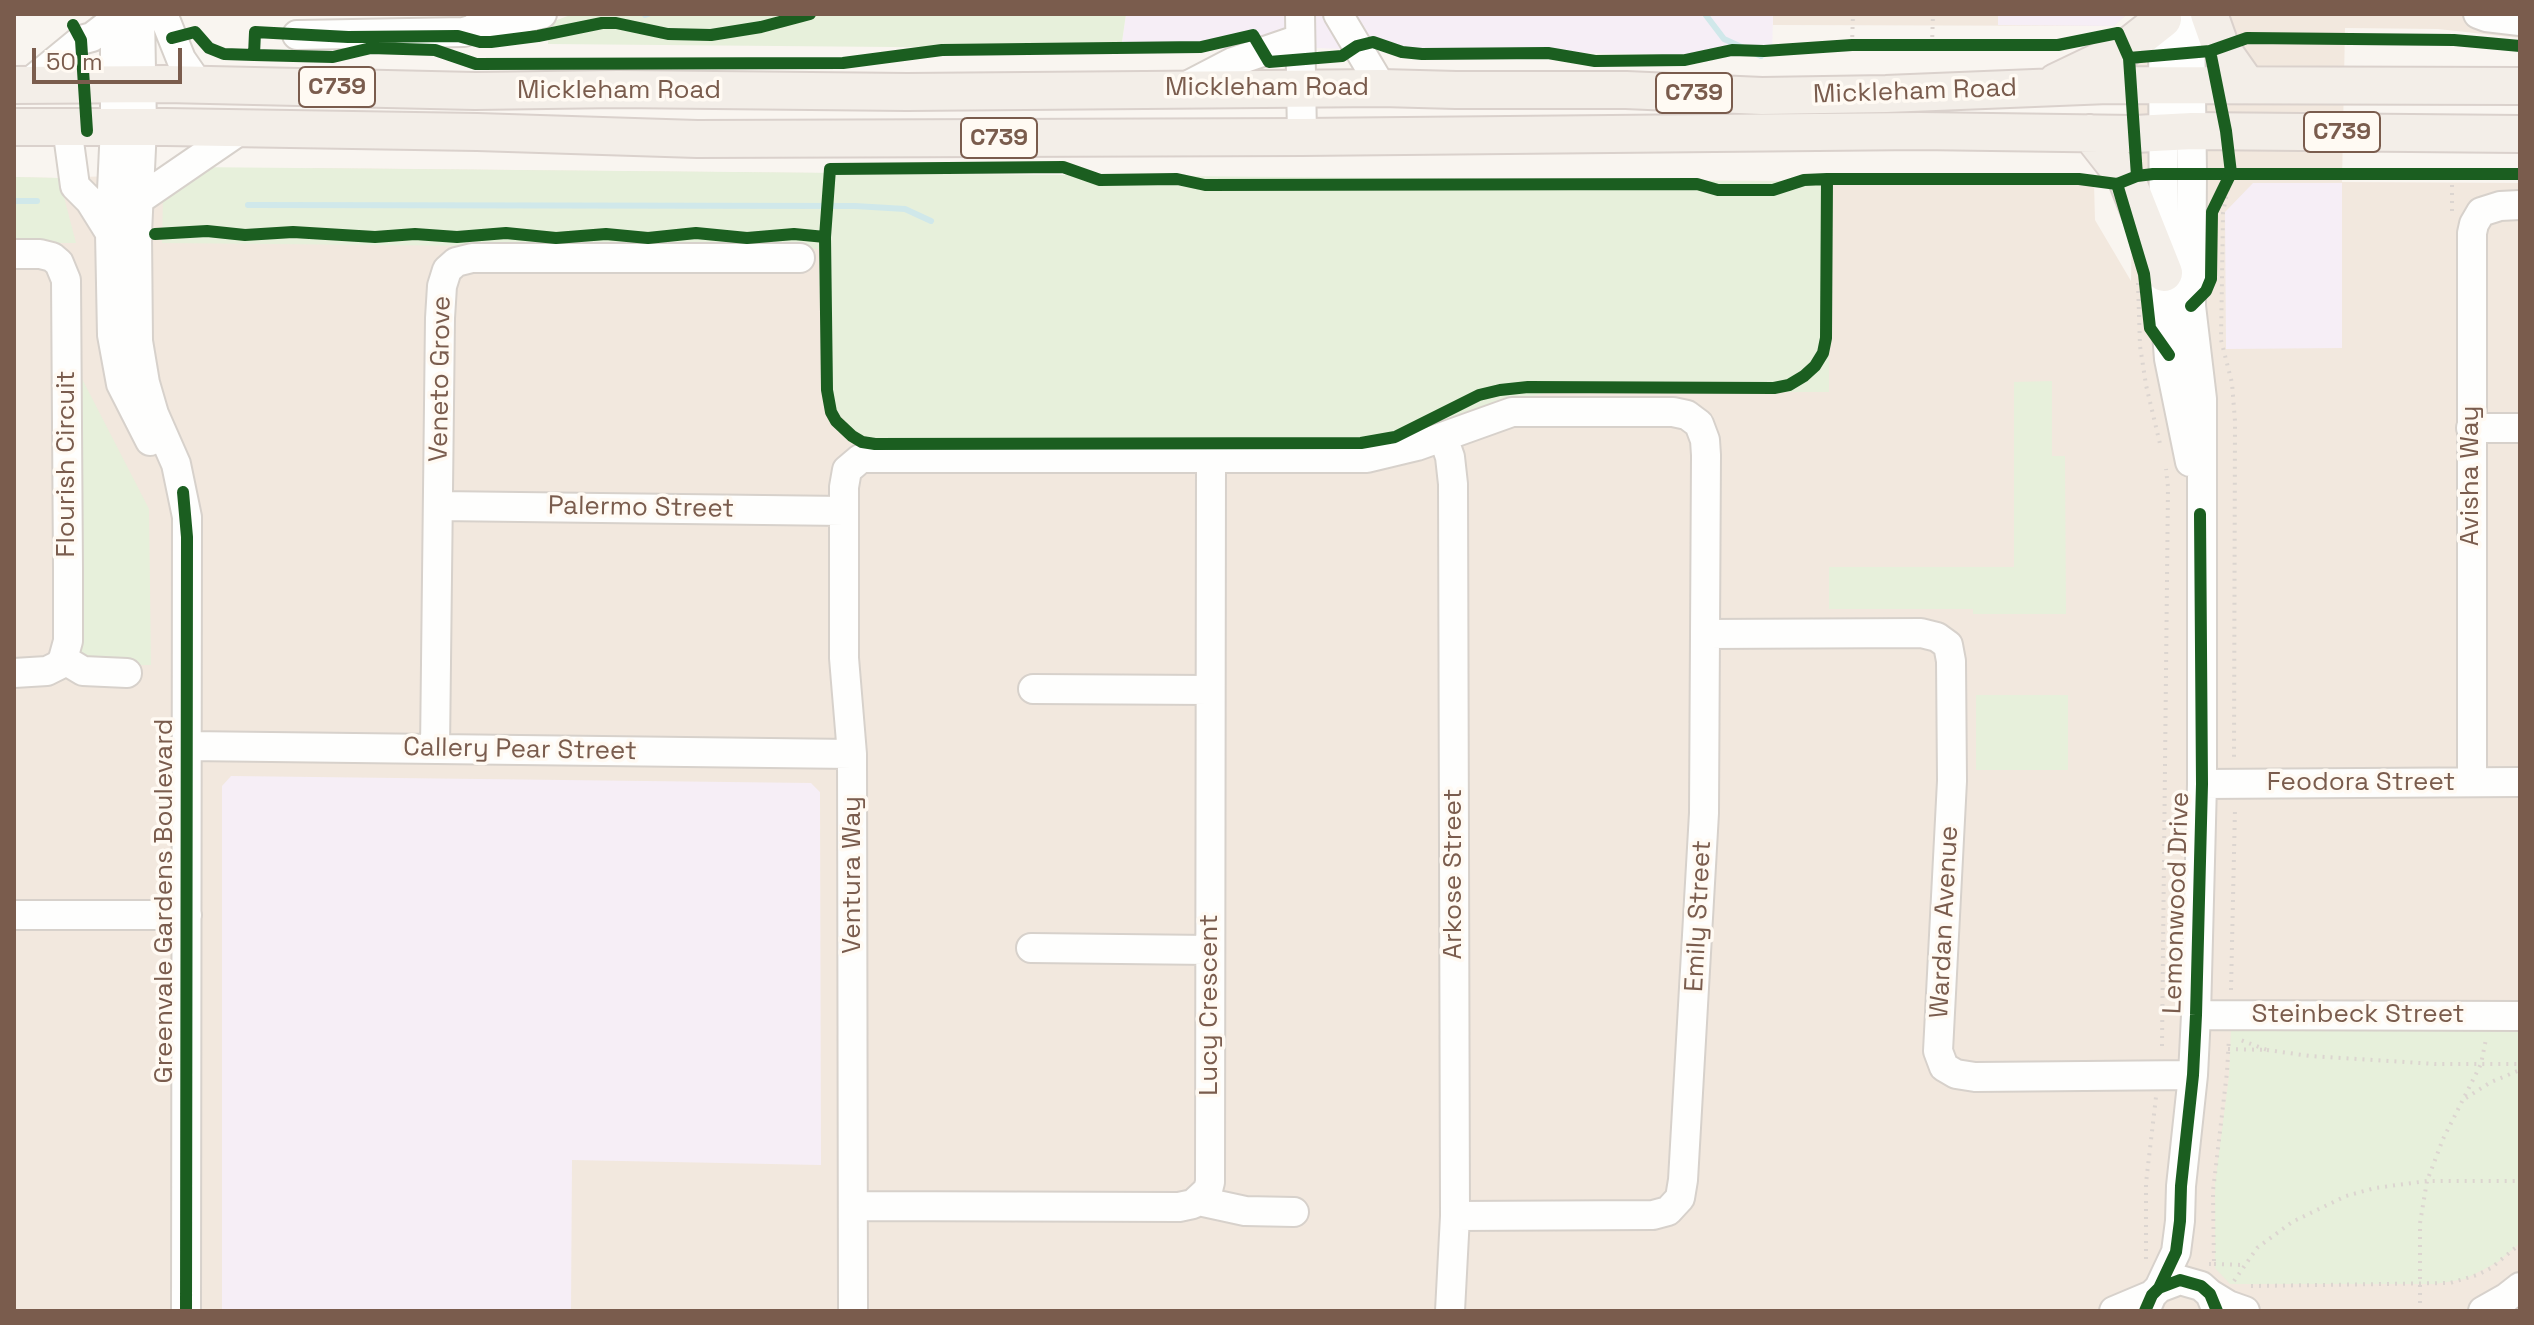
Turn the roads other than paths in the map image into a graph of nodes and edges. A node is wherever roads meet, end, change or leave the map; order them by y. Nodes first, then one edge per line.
1 (163, 14) edge
2 (542, 14) edge
3 (1315, 14) edge
4 (1338, 14) edge
5 (2209, 14) edge
6 (2478, 14) edge
7 (123, 16) edge
8 (2172, 16) edge
9 (484, 18) edge
10 (2520, 21) edge
11 (1300, 26) edge
12 (297, 35) dead end
13 (128, 84) junction
14 (199, 85) junction
15 (2177, 85) junction
16 (2247, 85) junction
17 (20, 86) edge
18 (2520, 86) edge
19 (1183, 88) junction
20 (1382, 88) junction
21 (2044, 88) junction
22 (1311, 89) junction
23 (14, 127) edge
24 (67, 127) junction
25 (129, 127) junction
26 (242, 129) junction
27 (2194, 132) junction
28 (2090, 133) junction
29 (2520, 134) edge
30 (1310, 137) junction
31 (137, 201) junction
32 (2520, 205) edge
33 (110, 233) junction
34 (14, 254) edge
35 (800, 258) dead end
36 (2148, 273) junction
37 (2471, 428) junction
38 (2520, 428) edge
39 (1443, 437) junction
40 (1211, 458) junction
41 (183, 492) junction
42 (439, 506) junction
43 (844, 511) junction
44 (2200, 514) junction
45 (1706, 634) junction
46 (63, 659) junction
47 (14, 673) edge
48 (127, 673) dead end
49 (1033, 689) dead end
50 (1210, 690) junction
51 (188, 746) junction
52 (435, 749) junction
53 (852, 754) junction
54 (2472, 782) junction
55 (2520, 782) edge
56 (2202, 784) junction
57 (14, 915) edge
58 (187, 915) junction
59 (1031, 948) dead end
60 (1210, 950) junction
61 (2196, 1015) junction
62 (2520, 1016) edge
63 (2193, 1075) junction
64 (1199, 1201) junction
65 (853, 1206) junction
66 (1294, 1212) dead end
67 (1455, 1216) junction
68 (2180, 1221) junction
69 (2520, 1287) edge
70 (2214, 1289) edge
71 (2152, 1298) edge
72 (2246, 1298) edge
73 (186, 1311) edge
74 (853, 1311) edge
75 (1450, 1311) edge
76 (2114, 1311) edge
77 (2483, 1311) edge

1 - 14 street
2 - 9 street
3 - 22 street
4 - 20 street
5 - 16 main road
6 - 10 street
7 - 13 street, Greenvale Gardens Boulevard
7 - 17 street
8 - 15 street, Lemonwood Drive
8 - 21 main road
9 - 12 street
11 - 19 street
11 - 22 street
13 - 14 main road, Mickleham Road / C739
13 - 17 main road, Mickleham Road / C739
13 - 25 street, Greenvale Gardens Boulevard
14 - 19 main road, Mickleham Road / C739
15 - 16 main road, Mickleham Road / C739
15 - 21 main road, Mickleham Road / C739
15 - 27 street, Lemonwood Drive
16 - 18 main road, Mickleham Road / C739
19 - 22 main road, Mickleham Road / C739
20 - 21 main road, Mickleham Road / C739
20 - 22 main road, Mickleham Road / C739
22 - 30 street
23 - 24 main road, Mickleham Road / C739
24 - 25 main road, Mickleham Road / C739
24 - 33 street
25 - 26 main road, Mickleham Road / C739
25 - 31 street, Greenvale Gardens Boulevard
25 - 33 street, Greenvale Gardens Boulevard
26 - 30 main road, Mickleham Road / C739
26 - 31 street
27 - 28 main road, Mickleham Road / C739
27 - 29 main road, Mickleham Road / C739
27 - 36 street, Lemonwood Drive
27 - 44 street, Lemonwood Drive
28 - 30 main road, Mickleham Road / C739
28 - 36 main road
31 - 41 street, Greenvale Gardens Boulevard
32 - 37 street, Avisha Way
33 - 41 street, Greenvale Gardens Boulevard
34 - 46 street, Flourish Circuit
35 - 42 street, Veneto Grove
36 - 44 street, Lemonwood Drive
37 - 38 street
37 - 54 street, Avisha Way
39 - 40 street
39 - 45 street, Emily Street
39 - 67 street, Arkose Street
40 - 43 street, Ventura Way
40 - 50 street, Lucy Crescent
41 - 51 street, Greenvale Gardens Boulevard
42 - 43 street, Palermo Street
42 - 52 street, Veneto Grove
43 - 53 street, Ventura Way
44 - 56 street, Lemonwood Drive
45 - 63 street, Wardan Avenue
45 - 67 street, Emily Street
46 - 47 street
46 - 48 street
49 - 50 street
50 - 60 street, Lucy Crescent
51 - 52 street, Callery Pear Street
51 - 58 street, Greenvale Gardens Boulevard
52 - 53 street, Callery Pear Street
53 - 65 street, Ventura Way
54 - 55 street, Feodora Street
54 - 56 street, Feodora Street
56 - 61 street, Lemonwood Drive
57 - 58 street
58 - 73 street, Greenvale Gardens Boulevard
59 - 60 street
60 - 64 street, Lucy Crescent
61 - 62 street, Steinbeck Street
61 - 63 street, Lemonwood Drive
63 - 68 street, Lemonwood Drive
64 - 65 street
64 - 66 street
65 - 74 street, Ventura Way
67 - 75 street, Arkose Street
68 - 70 street, Lemonwood Drive
68 - 71 street, Lemonwood Drive
69 - 77 street
70 - 71 street
70 - 72 street
71 - 76 street

